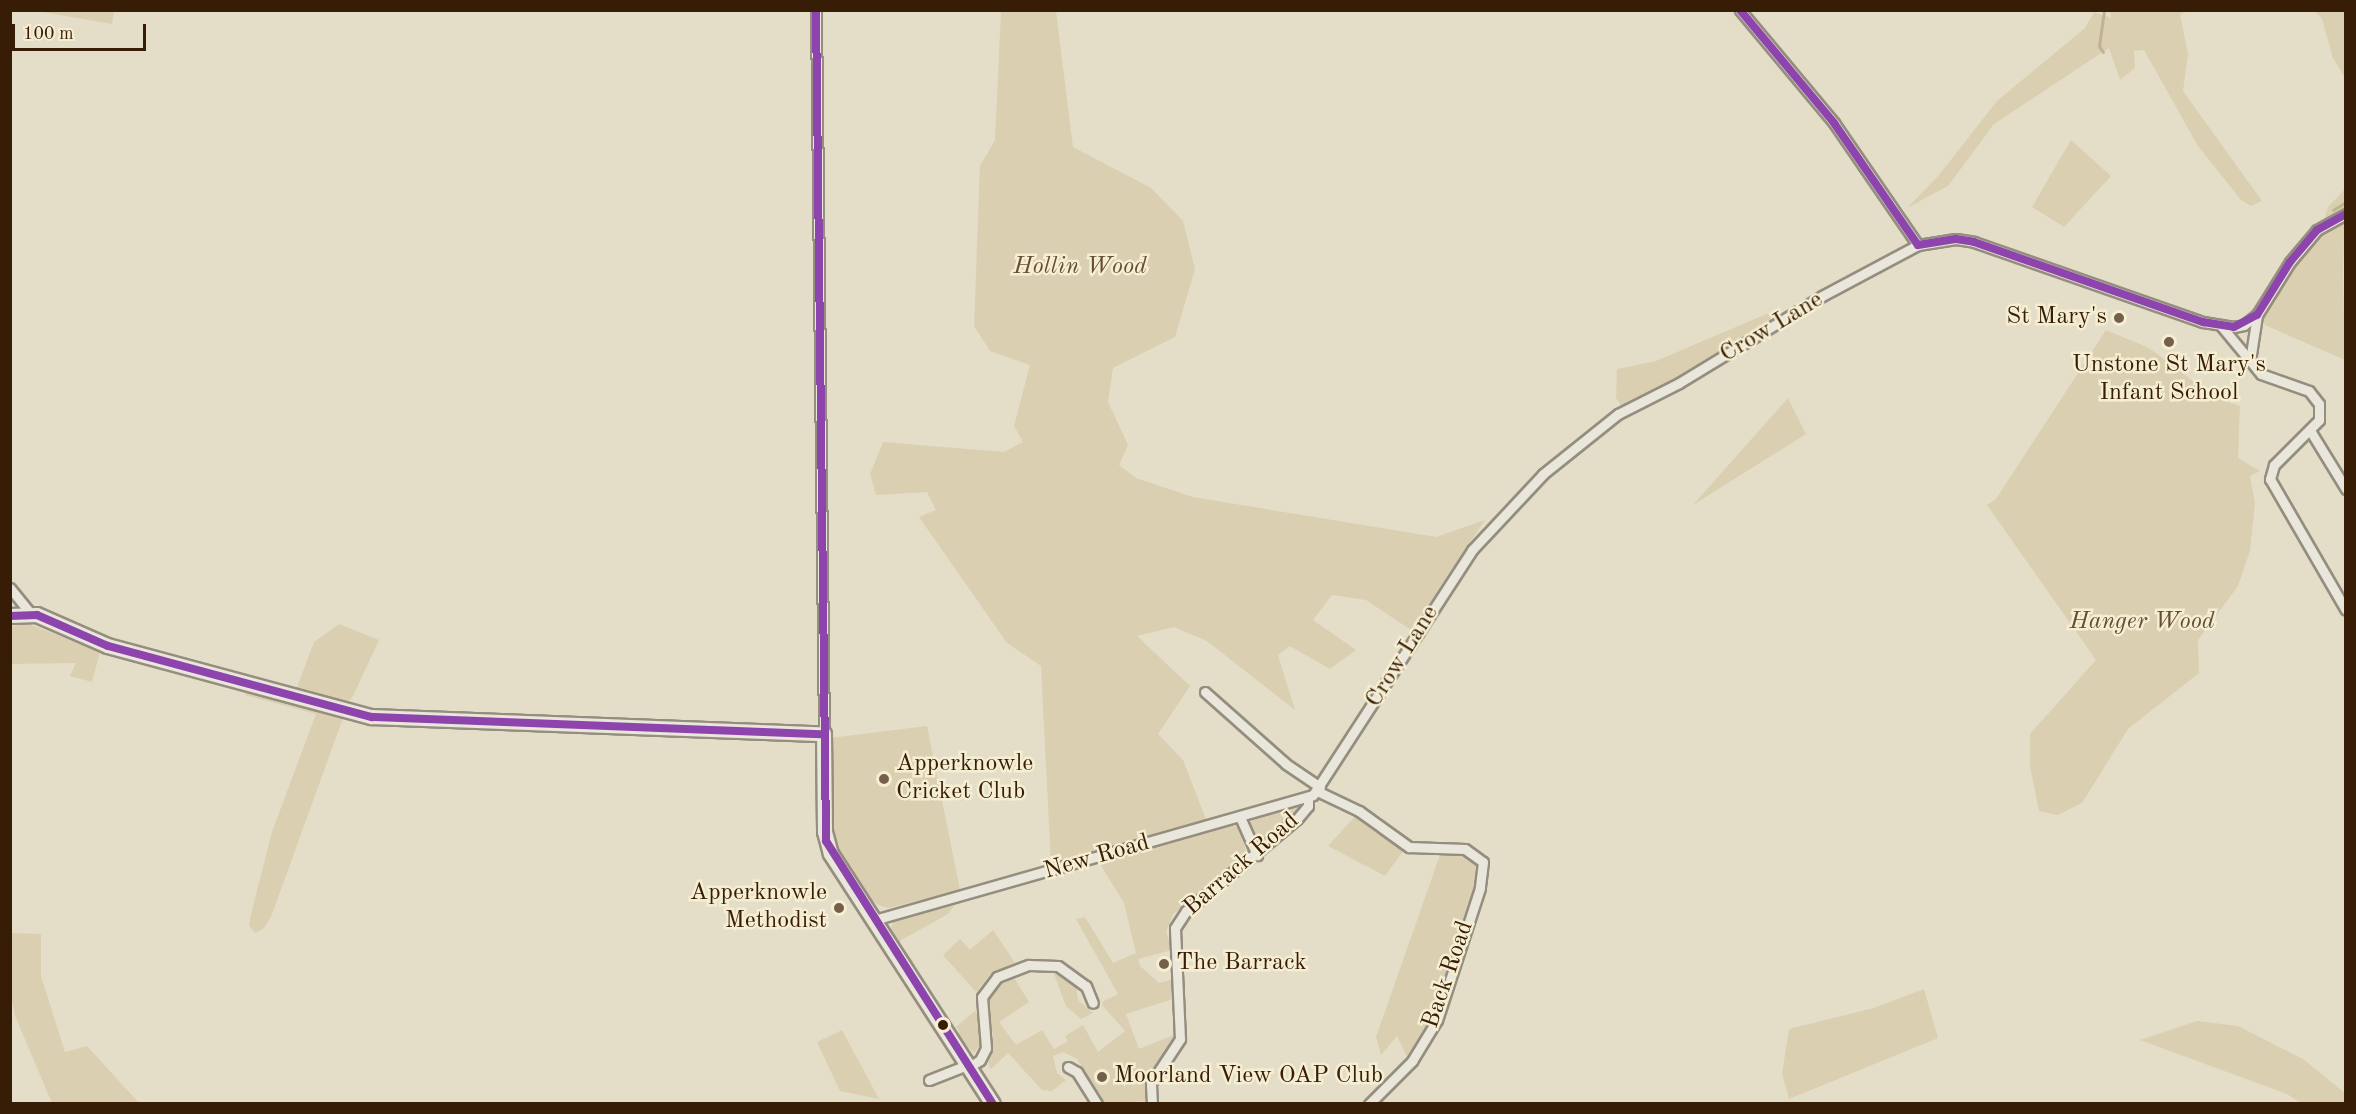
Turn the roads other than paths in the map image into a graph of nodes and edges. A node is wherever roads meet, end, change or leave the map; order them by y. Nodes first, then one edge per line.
1 (816, 10) edge
2 (1740, 10) edge
3 (2346, 214) edge
4 (1918, 245) junction
5 (2257, 315) junction
6 (2222, 327) junction
7 (2250, 361) junction
8 (2311, 432) junction
9 (2346, 489) edge
10 (10, 588) edge
11 (2346, 610) edge
12 (30, 613) junction
13 (10, 616) edge
14 (1205, 692) dead end
15 (824, 734) junction
16 (1318, 789) junction
17 (1308, 797) junction
18 (1240, 817) junction
19 (1257, 855) junction
20 (874, 920) junction
21 (1088, 999) dead end
22 (968, 1066) junction
23 (1068, 1067) dead end
24 (929, 1080) dead end
25 (993, 1104) edge
26 (1097, 1104) edge
27 (1152, 1104) edge
28 (1369, 1104) edge

1 - 15 street
2 - 4 street
3 - 5 street
4 - 6 street, Crow Lane
4 - 16 street, Crow Lane
5 - 6 street
5 - 7 street
6 - 7 street
7 - 8 street
8 - 9 street
8 - 11 street
10 - 12 street
12 - 13 street
12 - 15 street
14 - 16 street
15 - 20 street
16 - 17 street, New Road
16 - 28 street, Back Road
17 - 18 street, New Road
17 - 19 street, Barrack Road
18 - 19 street
18 - 20 street, New Road
19 - 27 street, Barrack Road
20 - 22 street
21 - 22 street
22 - 24 street
22 - 25 street
23 - 26 street

